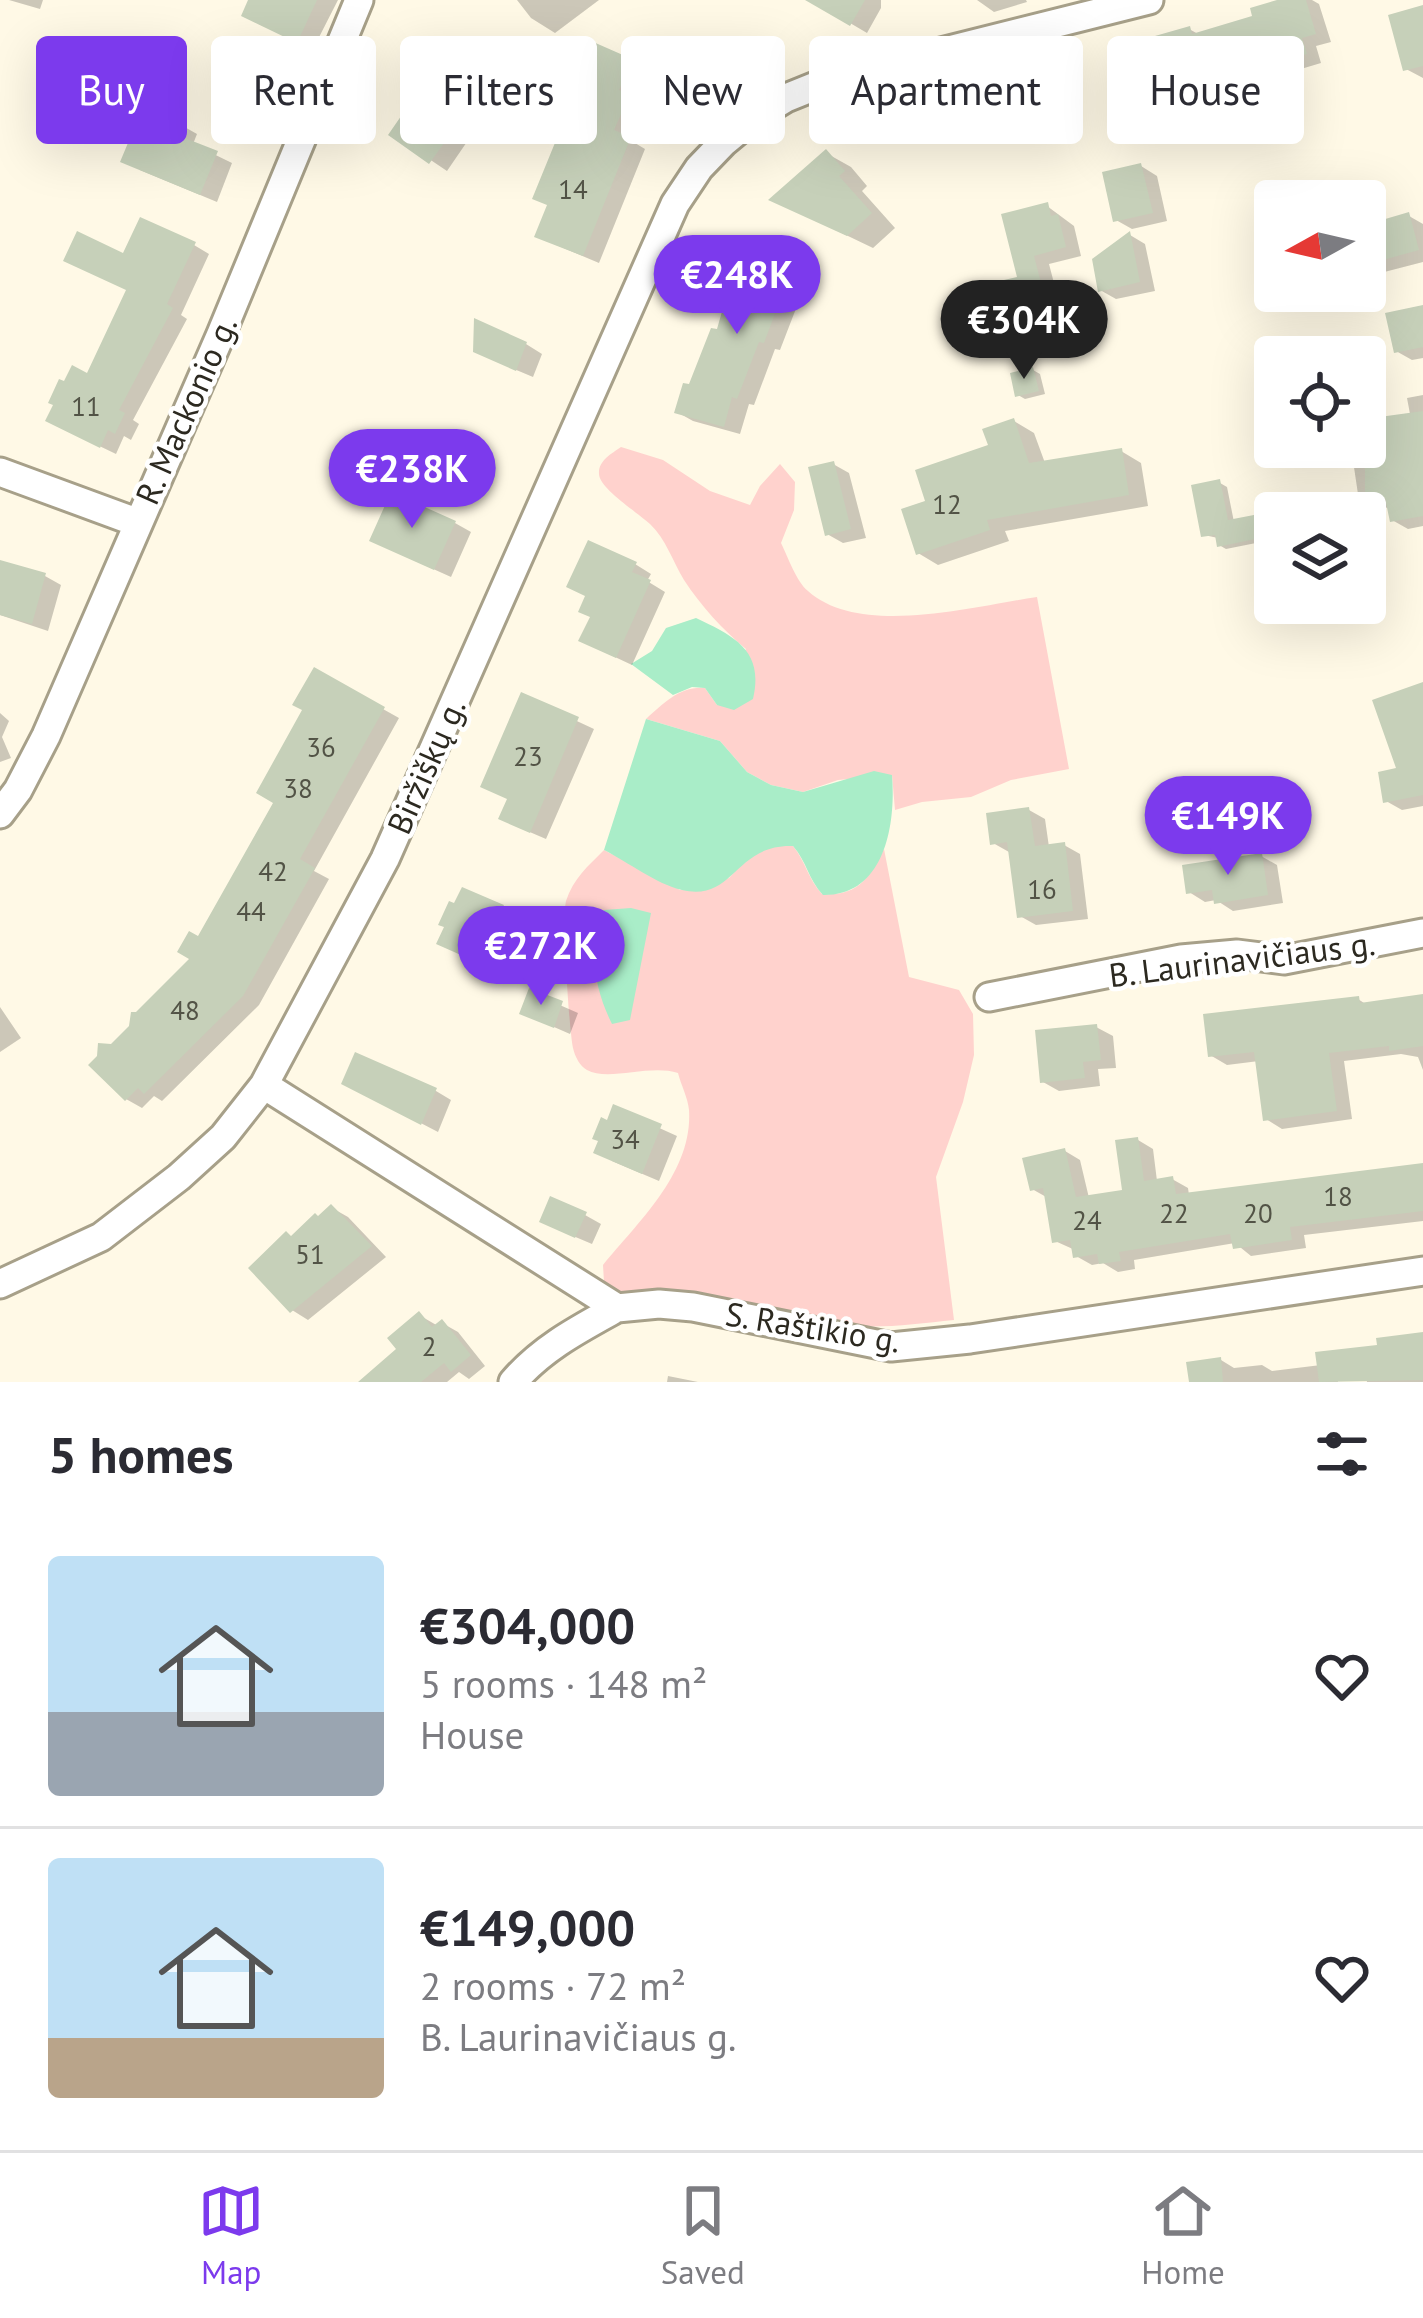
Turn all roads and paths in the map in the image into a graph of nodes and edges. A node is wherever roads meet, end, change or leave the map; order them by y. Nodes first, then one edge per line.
1 (359, 0) edge
2 (1149, 0) edge
3 (0, 472) edge
4 (136, 522) junction
5 (0, 814) edge
6 (1423, 933) edge
7 (989, 997) dead end
8 (264, 1085) junction
9 (1423, 1271) edge
10 (0, 1284) edge
11 (617, 1308) junction
12 (513, 1382) edge

1 - 4 street, R. Mackonio g.
2 - 8 street, Biržiškų g.
3 - 4 street
4 - 5 street, R. Mackonio g.
6 - 7 street, B. Laurinavičiaus g.
8 - 10 street, Biržiškų g.
8 - 11 street
9 - 11 street, S. Raštikio g.
11 - 12 street

